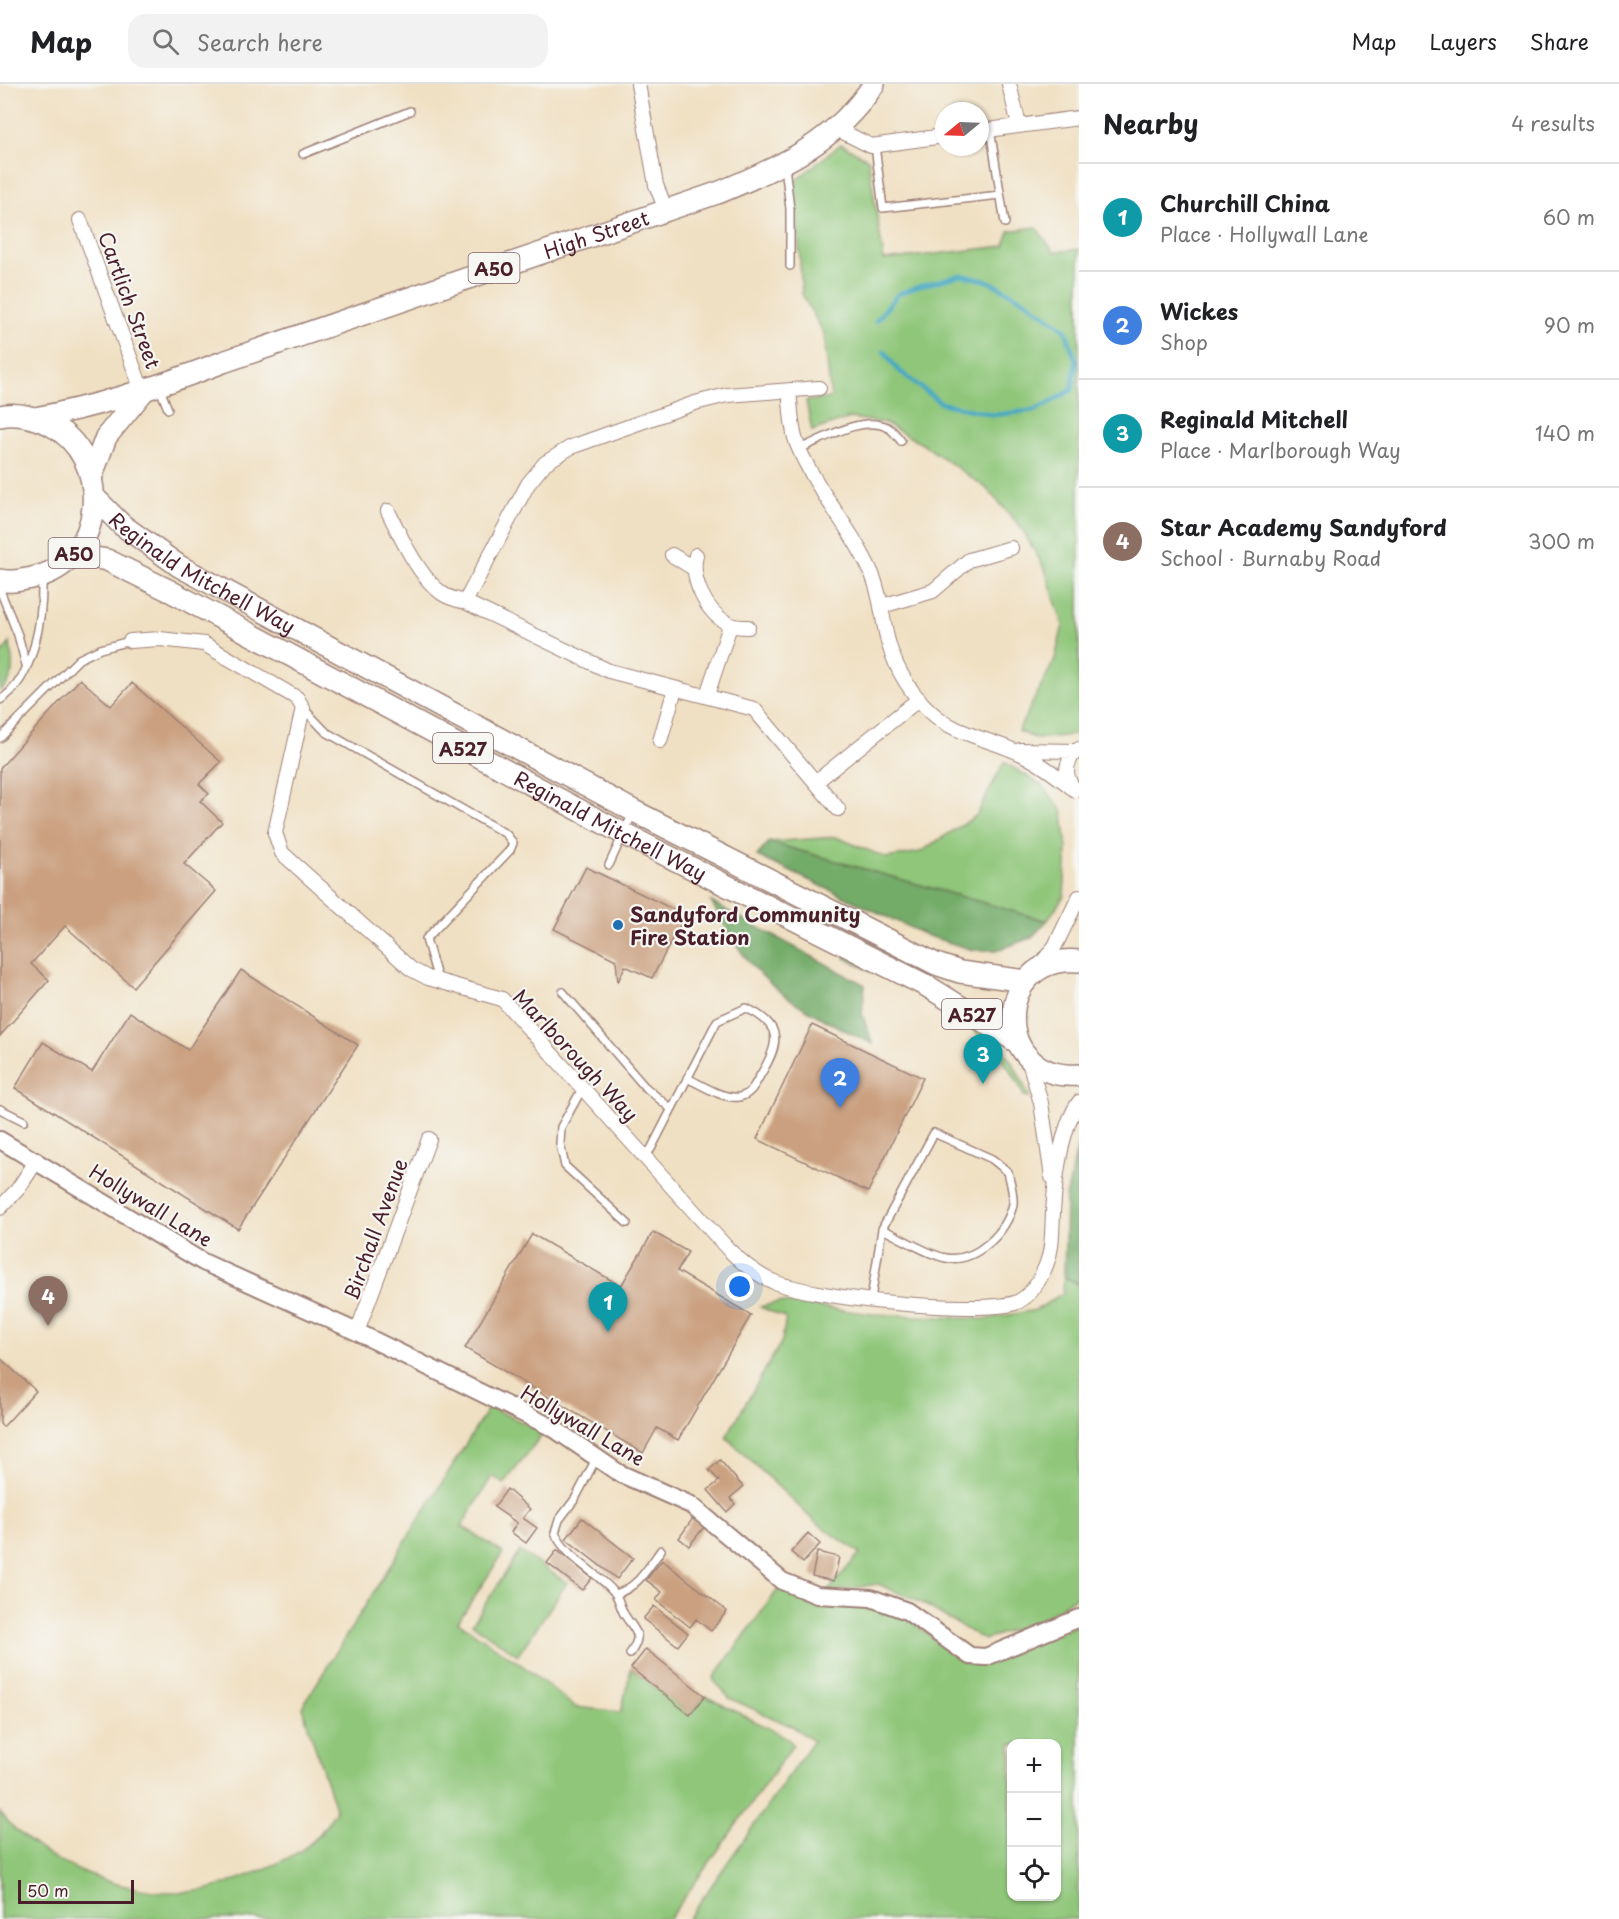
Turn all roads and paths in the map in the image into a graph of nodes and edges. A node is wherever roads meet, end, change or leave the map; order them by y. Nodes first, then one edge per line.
1 (638, 84) edge
2 (874, 84) edge
3 (1009, 84) edge
4 (410, 111) dead end
5 (1079, 118) edge
6 (1019, 125) junction
7 (837, 129) junction
8 (989, 129) edge
9 (935, 137) edge
10 (875, 146) junction
11 (989, 147) edge
12 (303, 154) dead end
13 (785, 164) junction
14 (1000, 195) junction
15 (666, 210) junction
16 (80, 220) dead end
17 (1005, 222) dead end
18 (790, 266) dead end
19 (819, 388) dead end
20 (151, 389) junction
21 (789, 390) junction
22 (0, 398) edge
23 (168, 409) dead end
24 (18, 416) edge
25 (901, 441) dead end
26 (800, 449) junction
27 (92, 475) junction
28 (95, 498) junction
29 (388, 512) dead end
30 (1011, 548) dead end
31 (73, 554) junction
32 (672, 555) dead end
33 (42, 575) junction
34 (0, 580) edge
35 (0, 590) edge
36 (465, 602) junction
37 (882, 606) junction
38 (730, 626) junction
39 (748, 627) dead end
40 (130, 641) joint
41 (26, 665) junction
42 (675, 688) junction
43 (707, 695) junction
44 (919, 699) junction
45 (0, 700) edge
46 (303, 708) junction
47 (0, 738) edge
48 (660, 741) dead end
49 (1012, 749) junction
50 (1078, 750) edge
51 (817, 781) junction
52 (1077, 791) edge
53 (838, 809) dead end
54 (634, 811) junction
55 (624, 834) junction
56 (609, 865) dead end
57 (1079, 897) edge
58 (1079, 961) edge
59 (1030, 976) junction
60 (438, 981) junction
61 (563, 992) dead end
62 (1023, 1050) junction
63 (1079, 1075) edge
64 (687, 1078) junction
65 (582, 1089) junction
66 (1079, 1102) edge
67 (670, 1108) junction
68 (0, 1109) edge
69 (24, 1121) dead end
70 (429, 1139) dead end
71 (0, 1140) edge
72 (643, 1157) junction
73 (37, 1161) junction
74 (1054, 1194) junction
75 (0, 1208) edge
76 (627, 1223) dead end
77 (882, 1229) junction
78 (871, 1299) junction
79 (357, 1332) junction
80 (597, 1458) junction
81 (661, 1550) dead end
82 (616, 1594) junction
83 (1079, 1618) edge
84 (630, 1654) dead end

1 - 15 street
2 - 7 main road, A50
3 - 6 street
4 - 12 lane
5 - 6 street
6 - 8 street
7 - 10 street
7 - 13 main road, High Street / A50
9 - 10 street
10 - 14 lane
11 - 14 lane
13 - 15 main road, High Street / A50
13 - 18 lane
14 - 17 lane
15 - 20 main road, High Street / A50
16 - 20 street, Cartlich Street
19 - 21 street
20 - 23 lane
20 - 24 main road, High Street / A50
20 - 27 main road, A50
21 - 26 street
21 - 36 street
22 - 24 main road
24 - 27 main road, A50
25 - 26 lane
26 - 37 street
27 - 28 main road, A50
28 - 31 main road, A50
28 - 54 main road, Reginald Mitchell Way / A527
29 - 36 street
30 - 37 street
31 - 33 main road, A50
31 - 55 main road, Reginald Mitchell Way / A527
32 - 38 street
33 - 34 main road, A50
33 - 41 lane
35 - 41 lane
36 - 42 street
37 - 44 street
38 - 39 street
38 - 43 street
40 - 46 street
40 - 47 lane
41 - 45 lane
42 - 43 street
42 - 48 street
43 - 51 street
44 - 49 street
44 - 51 street
46 - 60 street, Marlborough Way
46 - 60 lane
49 - 50 street
49 - 52 street
50 - 52 street
51 - 53 street
54 - 55 lane
54 - 59 main road, Reginald Mitchell Way / A527
55 - 56 lane
55 - 62 main road, Reginald Mitchell Way / A527
57 - 59 street
58 - 59 main road
59 - 62 main road
60 - 65 street, Marlborough Way
61 - 67 lane
62 - 63 main road, Reginald Mitchell Way
62 - 74 street, Marlborough Way
64 - 64 lane
64 - 67 lane
65 - 72 street, Marlborough Way
65 - 76 lane
66 - 74 street, Marlborough Way
67 - 72 lane
68 - 69 lane
70 - 79 street, Birchall Avenue
71 - 73 street, Hollywall Lane
72 - 78 street, Marlborough Way
73 - 75 street
73 - 79 street, Hollywall Lane
74 - 78 street, Marlborough Way
77 - 77 lane
77 - 78 lane
79 - 80 street, Hollywall Lane
80 - 82 lane
80 - 83 street, Hollywall Lane
81 - 82 lane
82 - 84 lane

